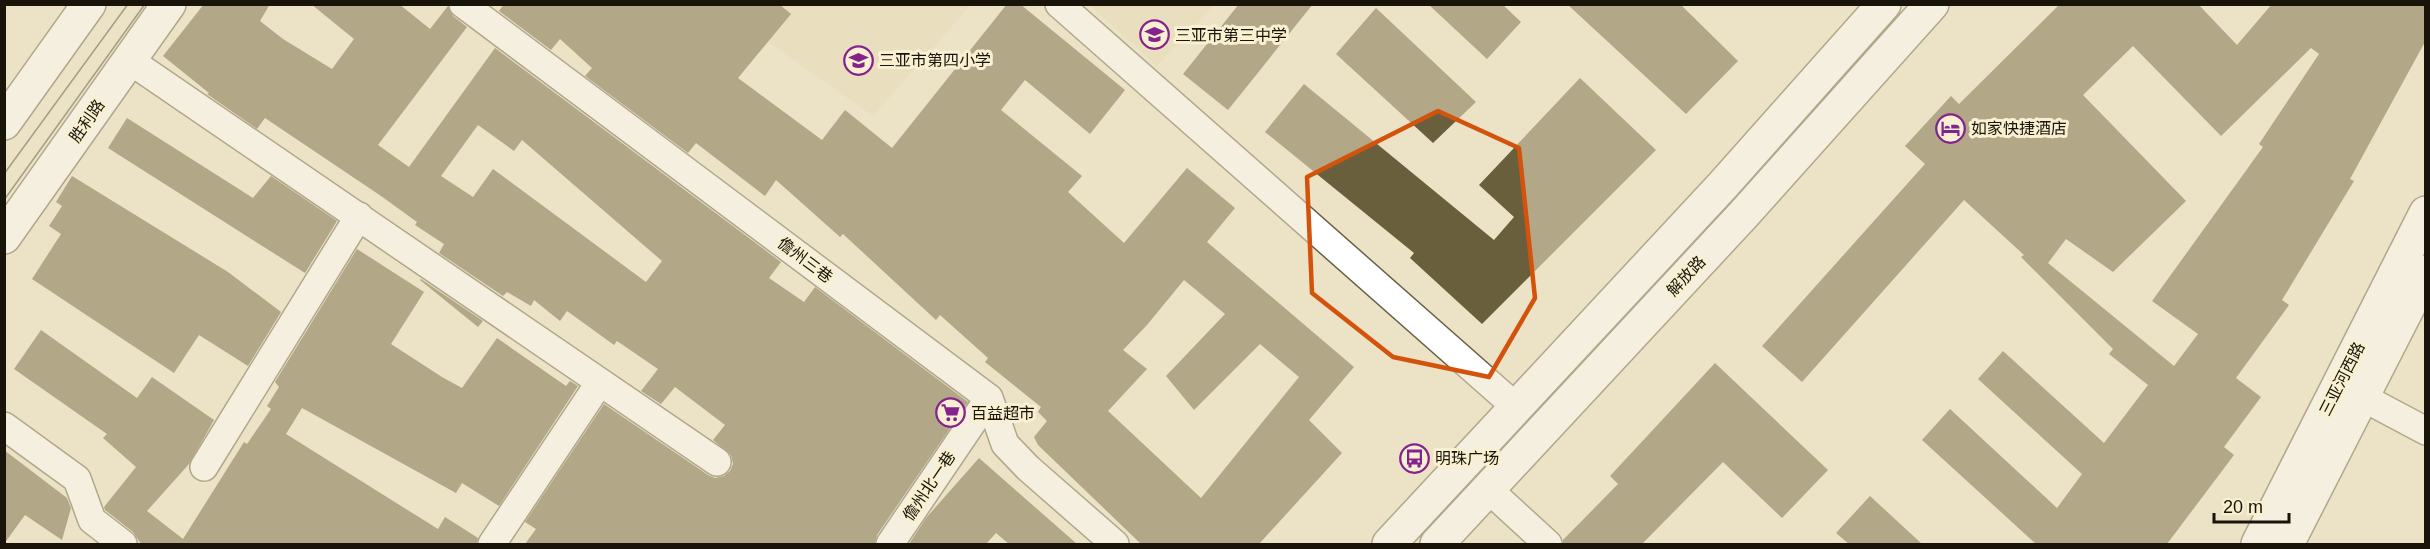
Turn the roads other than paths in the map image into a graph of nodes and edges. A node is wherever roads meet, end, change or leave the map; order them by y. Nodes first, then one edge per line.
1 (89, 4) edge
2 (169, 4) edge
3 (463, 4) edge
4 (1059, 4) edge
5 (1884, 4) edge
6 (1932, 4) edge
7 (129, 60) junction
8 (4, 123) edge
9 (2426, 213) edge
10 (359, 216) junction
11 (4, 237) edge
12 (2426, 272) edge
13 (600, 382) junction
14 (2362, 397) junction
15 (989, 398) junction
16 (1516, 407) junction
17 (4, 426) edge
18 (2426, 431) edge
19 (717, 462) dead end
20 (204, 467) dead end
21 (1488, 489) junction
22 (123, 544) edge
23 (492, 544) edge
24 (890, 544) edge
25 (1115, 544) edge
26 (1389, 544) edge
27 (1437, 544) edge
28 (1548, 544) edge
29 (2258, 544) edge
30 (2287, 544) edge

1 - 8 main road
2 - 7 main road, 胜利路
3 - 15 street, 儋州三巷
4 - 16 street
5 - 16 main road
6 - 21 main road, 解放路
7 - 10 street
7 - 11 main road, 胜利路
9 - 29 main road, 三亚河西路
10 - 13 street
10 - 20 street
12 - 14 main road, 三亚河西路
13 - 19 street
13 - 23 street
14 - 18 street
14 - 30 main road, 三亚河西路
15 - 24 street, 儋州北一巷
15 - 25 street
16 - 26 main road
17 - 22 street
21 - 27 main road, 解放路
21 - 28 street

